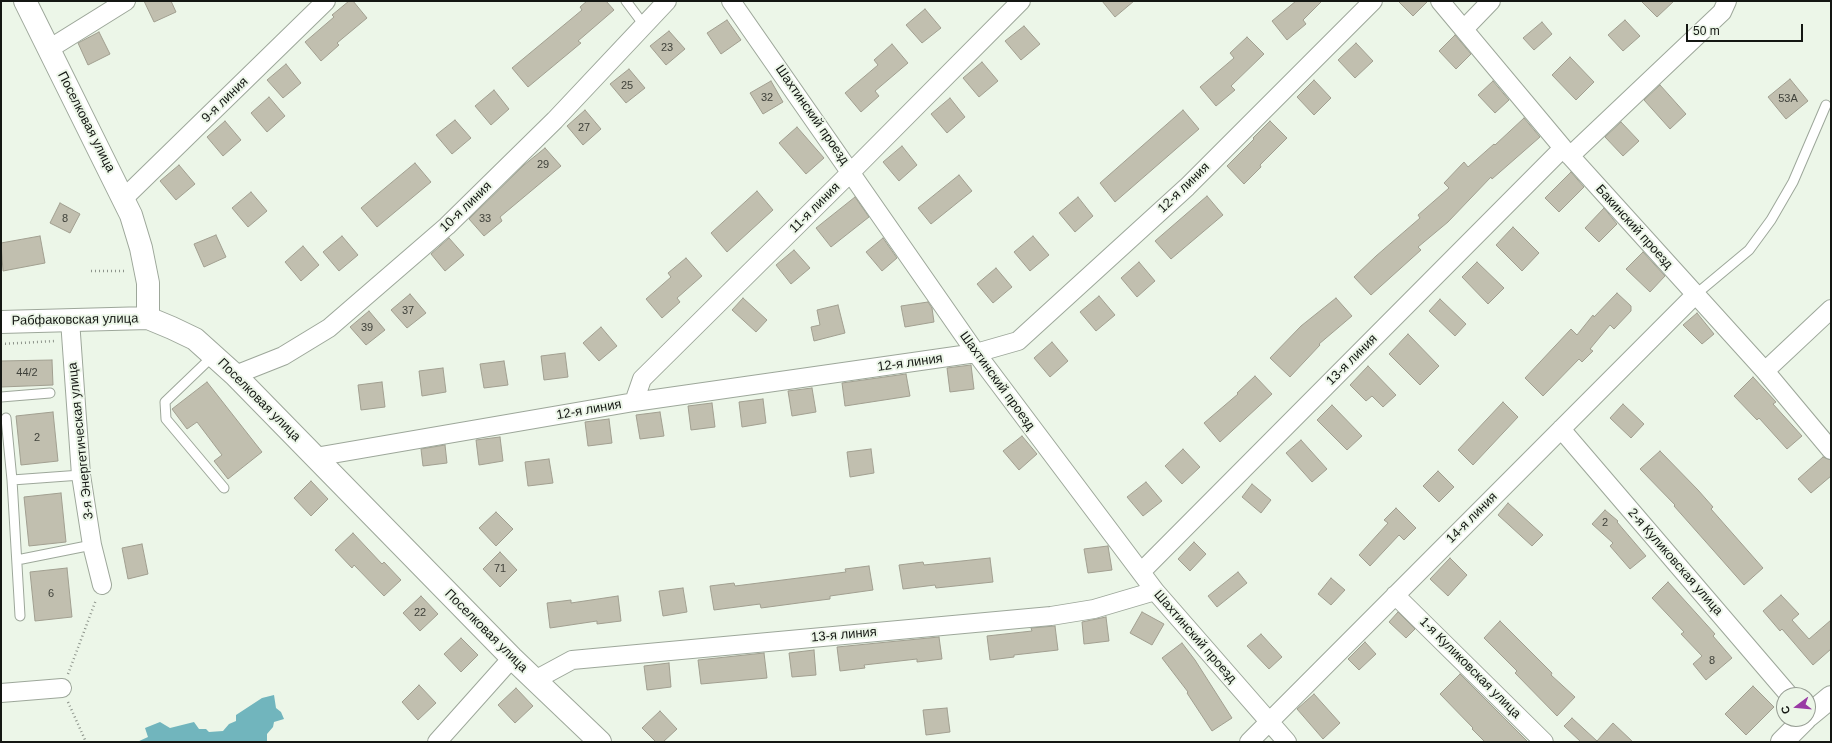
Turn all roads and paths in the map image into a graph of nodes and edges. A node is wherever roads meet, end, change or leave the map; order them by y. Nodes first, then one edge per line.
1 (25, 1) edge
2 (126, 1) edge
3 (326, 1) edge
4 (626, 1) edge
5 (667, 1) edge
6 (731, 1) edge
7 (1021, 1) edge
8 (1373, 1) edge
9 (1440, 1) edge
10 (1491, 1) edge
11 (1727, 1) edge
12 (644, 26) junction
13 (1464, 29) junction
14 (49, 48) junction
15 (1826, 105) dead end
16 (1567, 152) junction
17 (851, 172) junction
18 (124, 198) junction
19 (91, 271) dead end
20 (134, 271) dead end
21 (1695, 295) junction
22 (1831, 309) edge
23 (148, 318) junction
24 (70, 320) junction
25 (1, 322) edge
26 (976, 353) junction
27 (214, 355) junction
28 (1765, 371) junction
29 (235, 375) junction
30 (50, 393) dead end
31 (1, 398) edge
32 (634, 402) junction
33 (6, 418) dead end
34 (1561, 429) junction
35 (1831, 450) edge
36 (315, 457) junction
37 (81, 475) junction
38 (12, 480) junction
39 (224, 488) dead end
40 (92, 545) junction
41 (17, 560) junction
42 (1141, 572) junction
43 (102, 585) joint
44 (1155, 591) junction
45 (1395, 595) junction
46 (20, 616) dead end
47 (512, 658) junction
48 (535, 680) junction
49 (1782, 687) edge
50 (62, 688) junction
51 (1, 693) edge
52 (1831, 697) edge
53 (1816, 709) edge
54 (1268, 723) junction
55 (1797, 727) edge
56 (86, 742) edge
57 (437, 742) edge
58 (600, 742) edge
59 (1249, 742) edge
60 (1287, 742) edge
61 (1544, 742) edge
62 (1782, 742) edge

1 - 14 street, Поселковая улица
2 - 14 street
3 - 18 street, 9-я линия
4 - 12 lane
5 - 12 street, 10-я линия
6 - 17 street, Шахтинский проезд
7 - 17 street, 11-я линия
8 - 26 street, 12-я линия
9 - 13 street, Бакинский проезд
10 - 13 street
11 - 16 street, 13-я линия
12 - 29 street, 10-я линия
13 - 16 street, Бакинский проезд
14 - 18 street, Поселковая улица
15 - 21 lane
16 - 21 street, Бакинский проезд
16 - 42 street, 13-я линия
17 - 26 street, Шахтинский проезд
17 - 32 street, 11-я линия
18 - 23 street, Поселковая улица
19 - 20 path
21 - 28 street, Бакинский проезд
21 - 34 street, 14-я линия
22 - 28 street
23 - 24 street, Рабфаковская улица
23 - 27 street, Поселковая улица
24 - 25 street, Рабфаковская улица
24 - 37 street, 3-я Энергетическая улица
26 - 32 street, 12-я линия
26 - 42 street, Шахтинский проезд
27 - 29 street, Поселковая улица
27 - 39 lane
28 - 35 street, Бакинский проезд
29 - 36 street, Поселковая улица
30 - 31 lane
32 - 36 street, 12-я линия
33 - 38 lane
34 - 45 street, 14-я линия
34 - 49 street, 2-я Куликовская улица
36 - 47 street, Поселковая улица
37 - 38 lane
37 - 40 street, 3-я Энергетическая улица
38 - 41 lane
40 - 41 lane
40 - 43 street, 3-я Энергетическая улица
41 - 46 lane
42 - 44 street, Шахтинский проезд
43 - 50 path
44 - 48 street, 13-я линия
44 - 54 street, Шахтинский проезд
45 - 54 street, 14-я линия
45 - 61 street, 1-я Куликовская улица
47 - 48 street, Поселковая улица
47 - 57 street
48 - 58 street, Поселковая улица
50 - 51 street
50 - 56 path
52 - 53 street
54 - 59 street, 14-я линия
54 - 60 street, Шахтинский проезд
55 - 62 street

